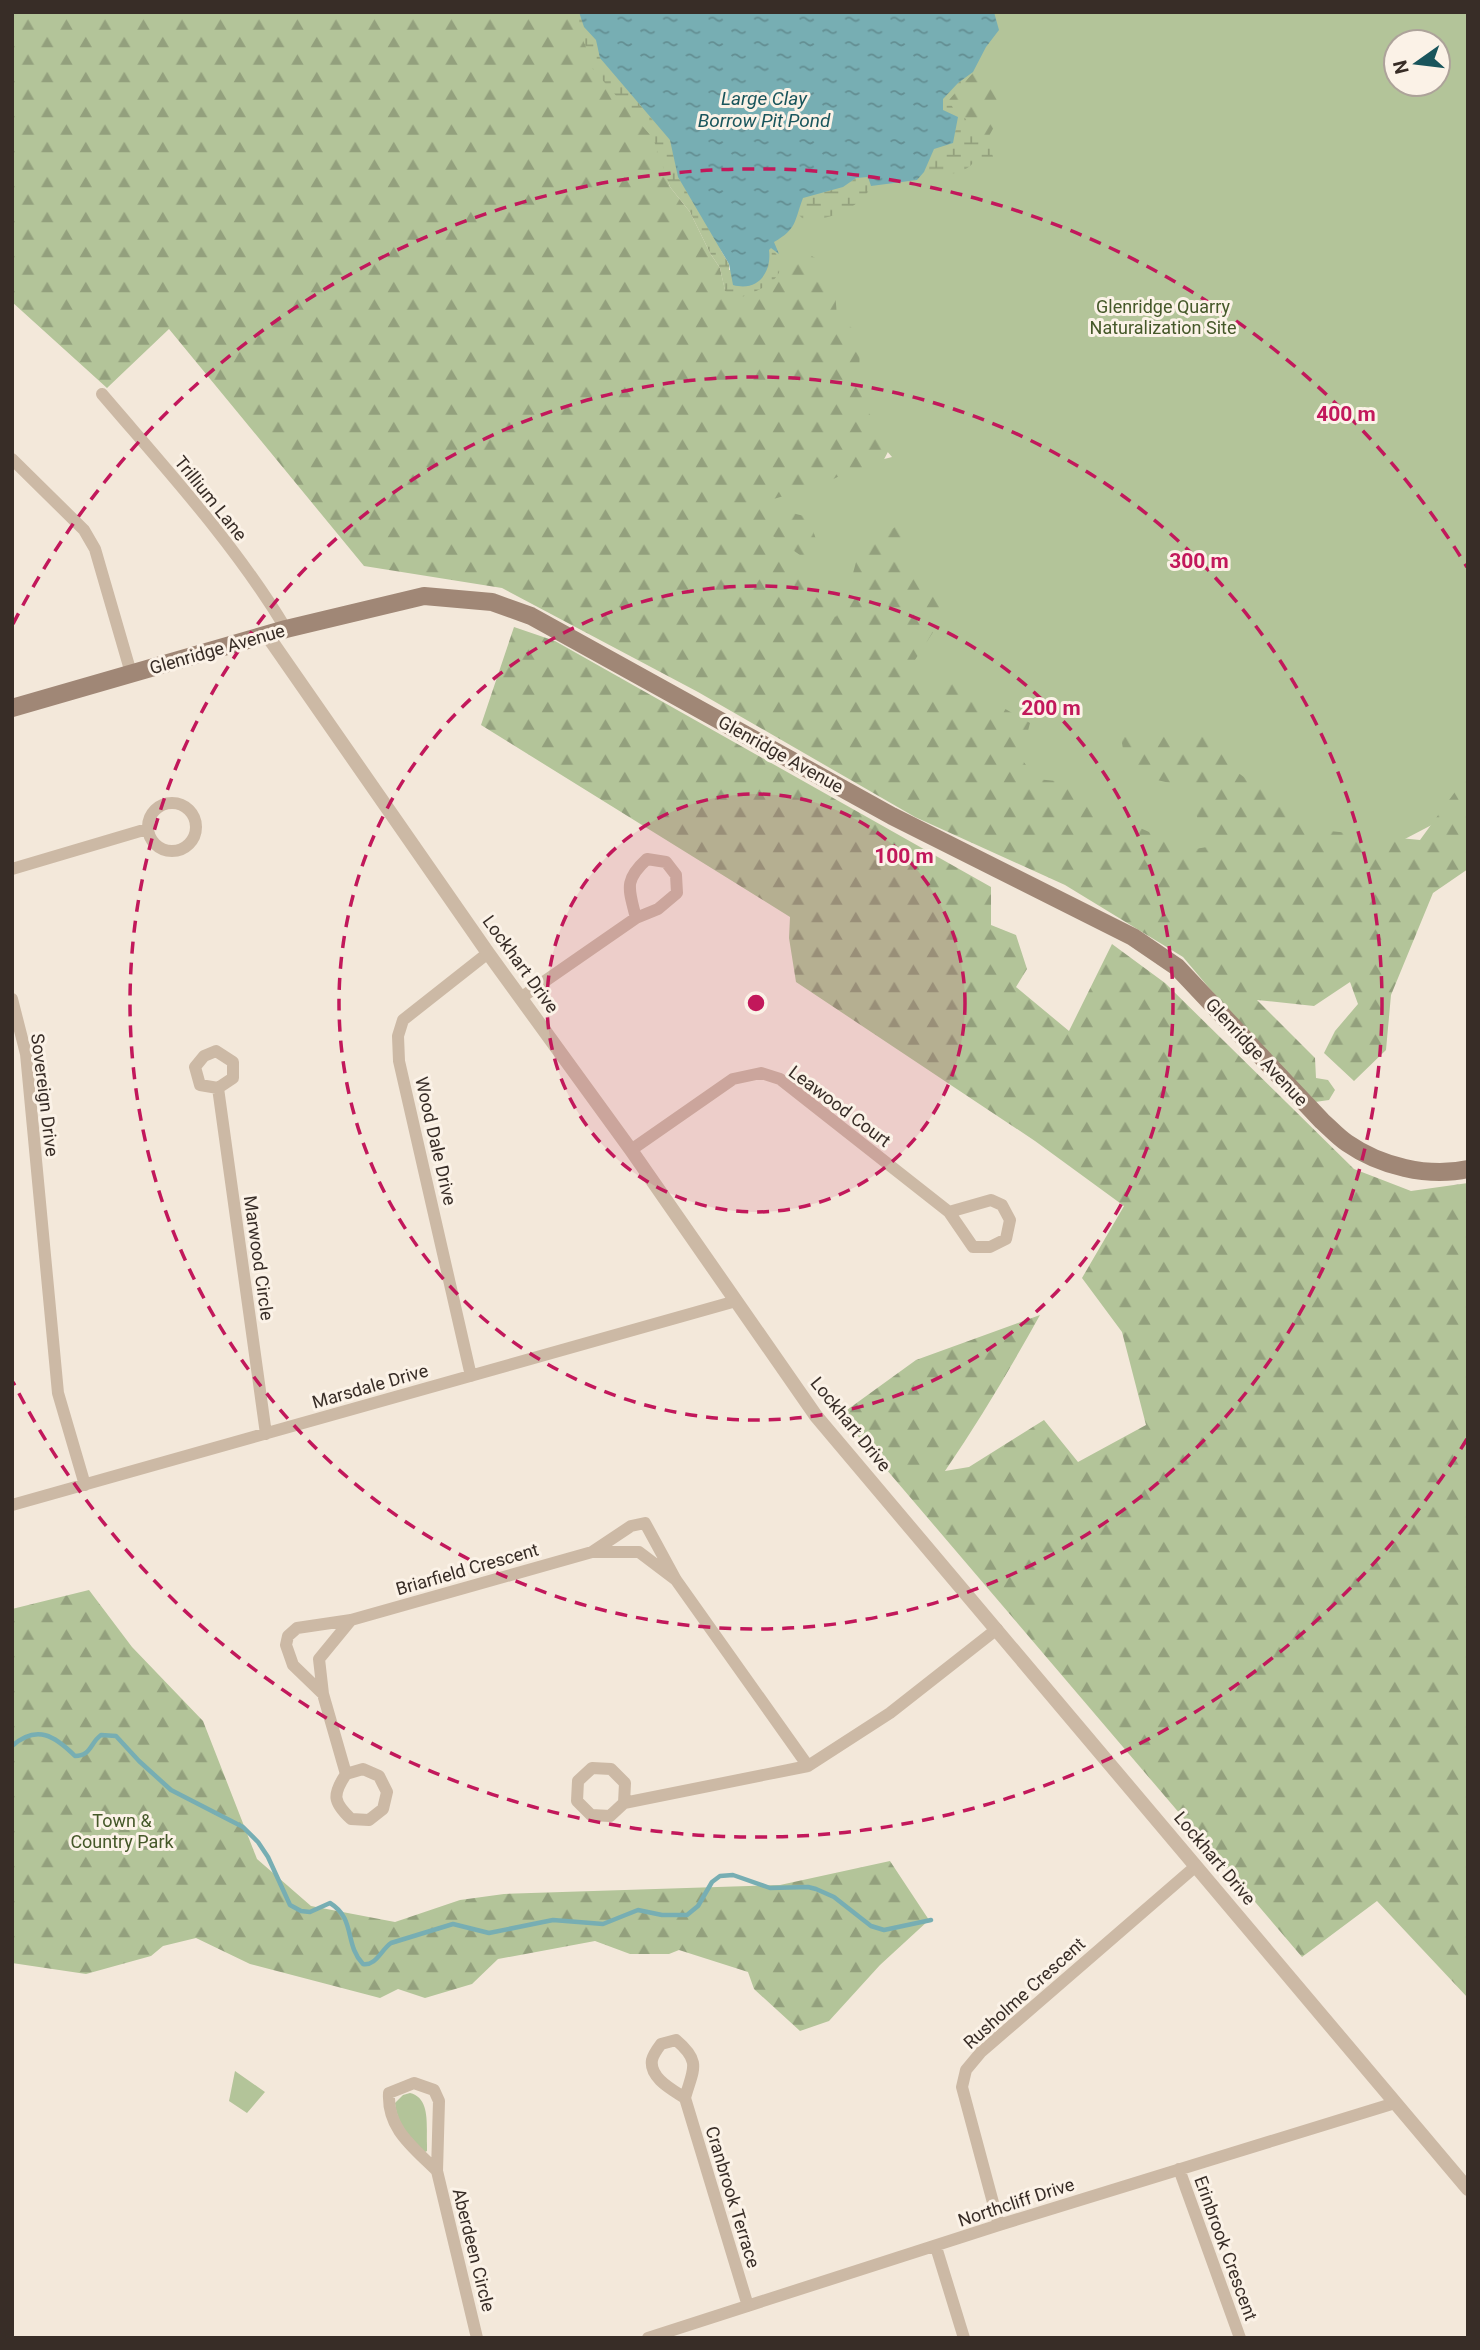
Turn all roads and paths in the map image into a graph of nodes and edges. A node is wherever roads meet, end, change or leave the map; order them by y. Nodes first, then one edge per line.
1 (102, 394) dead end
2 (15, 467) edge
3 (286, 629) junction
4 (267, 635) junction
5 (131, 673) junction
6 (12, 708) edge
7 (147, 829) dead end
8 (12, 869) edge
9 (636, 918) junction
10 (488, 953) junction
11 (522, 997) junction
12 (12, 999) edge
13 (218, 1088) dead end
14 (631, 1150) junction
15 (1468, 1169) edge
16 (949, 1212) junction
17 (736, 1301) junction
18 (471, 1376) junction
19 (266, 1434) junction
20 (85, 1485) junction
21 (12, 1505) edge
22 (592, 1552) junction
23 (676, 1580) junction
24 (351, 1620) junction
25 (997, 1629) junction
26 (323, 1694) junction
27 (808, 1766) junction
28 (346, 1774) junction
29 (624, 1802) junction
30 (1196, 1866) junction
31 (685, 2098) junction
32 (1395, 2103) junction
33 (1179, 2169) junction
34 (436, 2171) junction
35 (1468, 2189) edge
36 (999, 2225) junction
37 (936, 2247) junction
38 (748, 2306) junction
39 (477, 2338) edge
40 (648, 2338) edge
41 (964, 2338) edge
42 (1240, 2338) edge

1 - 3 street, Trillium Lane
2 - 5 street
3 - 4 main road, Glenridge Avenue
3 - 15 main road, Glenridge Avenue
4 - 5 main road, Glenridge Avenue
4 - 10 street, Lockhart Drive
5 - 6 main road, Glenridge Avenue
7 - 8 street
9 - 9 street
9 - 11 street
10 - 11 street, Lockhart Drive
10 - 18 street, Wood Dale Drive
11 - 14 street, Lockhart Drive
12 - 20 street, Sovereign Drive
13 - 19 street, Marwood Circle
14 - 16 street, Leawood Court
14 - 17 street, Lockhart Drive
16 - 16 street, Leawood Court
17 - 18 street, Marsdale Drive
17 - 25 street, Lockhart Drive
18 - 19 street, Marsdale Drive
19 - 20 street, Marsdale Drive
20 - 21 street, Marsdale Drive
22 - 23 street, Briarfield Crescent
22 - 23 street, Briarfield Crescent
22 - 24 street, Briarfield Crescent
23 - 27 street, Briarfield Crescent
24 - 26 street, Briarfield Crescent
24 - 26 street, Briarfield Crescent
25 - 27 street
25 - 30 street, Lockhart Drive
26 - 28 street, Briarfield Crescent
27 - 29 street
28 - 28 street
29 - 29 street
30 - 32 street, Lockhart Drive
30 - 36 street, Rusholme Crescent
31 - 31 street
31 - 38 street, Cranbrook Terrace
32 - 33 street, Northcliff Drive
32 - 35 street, Lockhart Drive
33 - 36 street, Northcliff Drive
33 - 42 street, Erinbrook Crescent
34 - 34 street, Aberdeen Circle
34 - 39 street, Aberdeen Circle
36 - 37 street, Northcliff Drive
37 - 38 street, Northcliff Drive
37 - 41 street
38 - 40 street, Northcliff Drive

